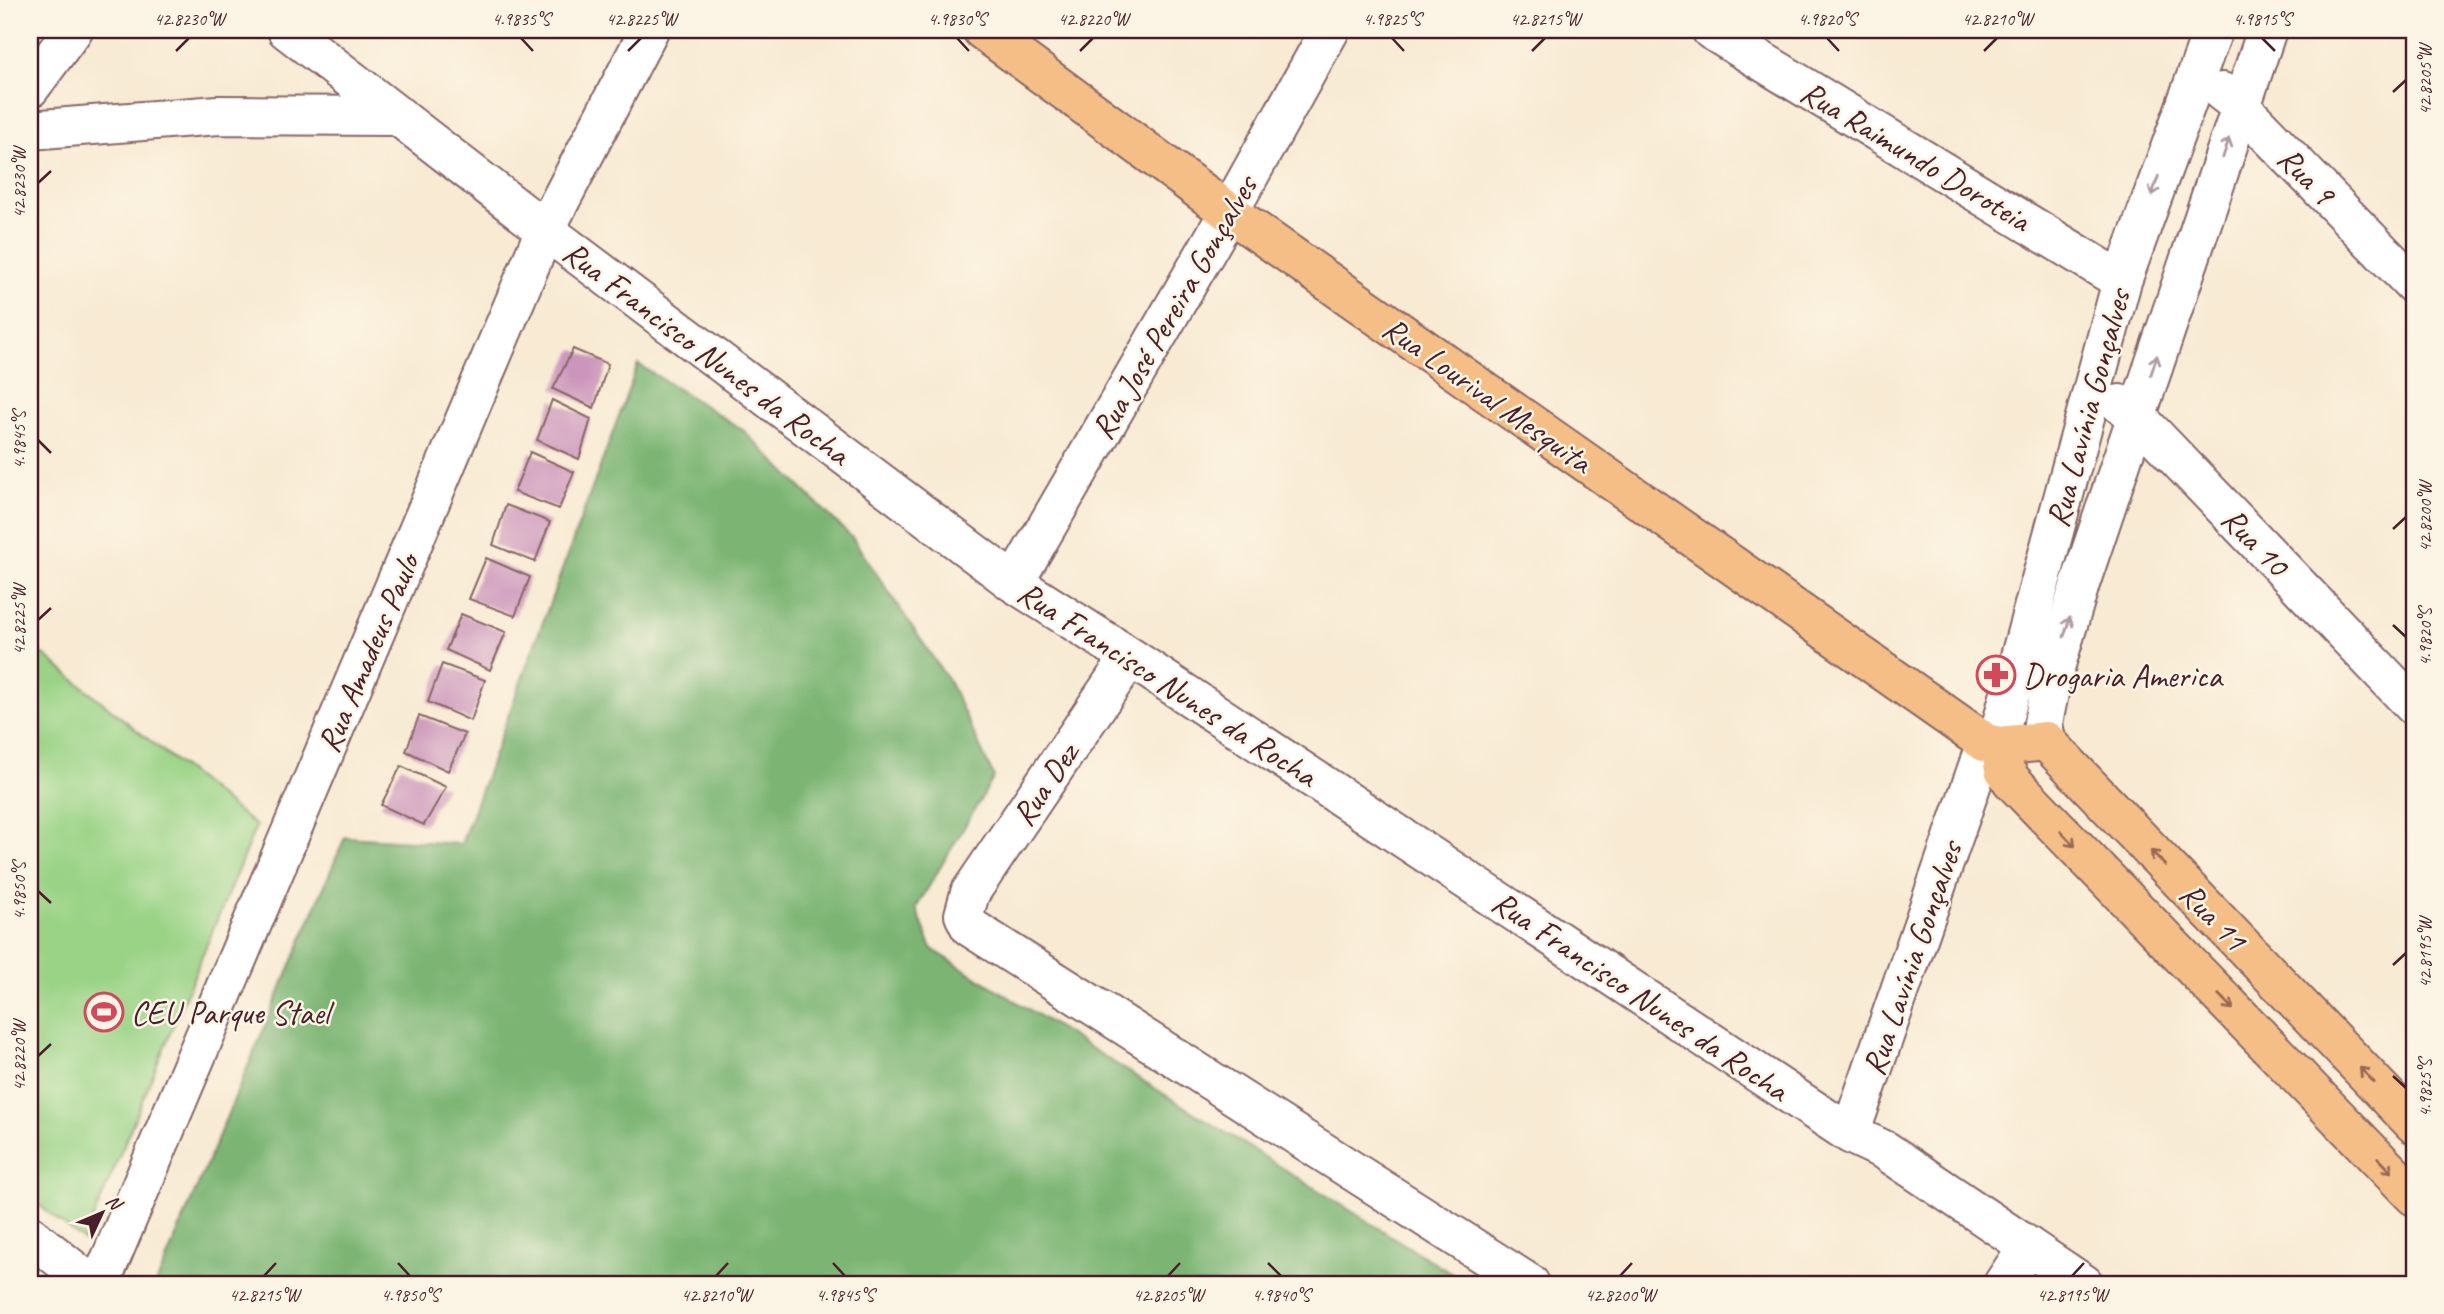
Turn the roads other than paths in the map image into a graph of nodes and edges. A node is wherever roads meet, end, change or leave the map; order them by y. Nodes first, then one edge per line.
1 (74, 30) edge
2 (287, 30) edge
3 (649, 30) edge
4 (982, 30) edge
5 (1330, 30) edge
6 (1711, 30) edge
7 (2213, 30) edge
8 (2267, 30) edge
9 (2196, 70) junction
10 (30, 88) edge
11 (2240, 106) junction
12 (399, 116) junction
13 (30, 130) edge
14 (1228, 212) junction
15 (545, 230) junction
16 (2122, 281) junction
17 (2414, 285) edge
18 (2093, 382) junction
19 (2137, 417) junction
20 (1014, 583) junction
21 (1130, 657) junction
22 (2414, 706) edge
23 (2046, 741) junction
24 (1993, 744) junction
25 (2020, 790) joint
26 (2414, 1124) edge
27 (1850, 1134) junction
28 (2414, 1196) edge
29 (30, 1235) edge
30 (2028, 1246) junction
31 (91, 1284) edge
32 (100, 1284) edge
33 (1530, 1284) edge
34 (2003, 1284) edge
35 (2084, 1284) edge

1 - 10 street
2 - 12 street, Rua Francisco Nunes da Rocha
3 - 15 street, Rua Amadeus Paulo
4 - 14 main road, Rua Lourival Mesquita
5 - 14 street, Rua José Pereira Gonçalves
6 - 16 street, Rua Raimundo Doroteia
7 - 9 street, Rua Lavínia Gonçalves
8 - 11 street, Rua Lavínia Gonçalves
9 - 11 street, Rua 9
9 -> 16 street, Rua Lavínia Gonçalves
11 - 17 street, Rua 9
19 -> 11 street, Rua Lavínia Gonçalves
12 - 13 street
12 - 15 street, Rua Francisco Nunes da Rocha
14 - 20 street, Rua José Pereira Gonçalves
14 - 24 main road, Rua Lourival Mesquita
15 - 20 street, Rua Francisco Nunes da Rocha
15 - 32 street, Rua Amadeus Paulo
16 - 18 street, Rua Lavínia Gonçalves
18 - 19 street, Rua 10
18 - 24 street, Rua Lavínia Gonçalves
19 - 22 street, Rua 10
23 -> 19 street, Rua Lavínia Gonçalves
20 - 21 street, Rua Francisco Nunes da Rocha
21 - 27 street, Rua Francisco Nunes da Rocha
21 - 33 street, Rua Dez
23 - 24 main road
26 -> 23 main road, Rua 11
24 - 25 main road, Rua Lavínia Gonçalves
24 - 27 street, Rua Lavínia Gonçalves
25 -> 28 main road, Rua 11
27 - 30 street, Rua Francisco Nunes da Rocha
29 - 31 street
30 - 34 street
30 - 35 street, Rua Francisco Nunes da Rocha

